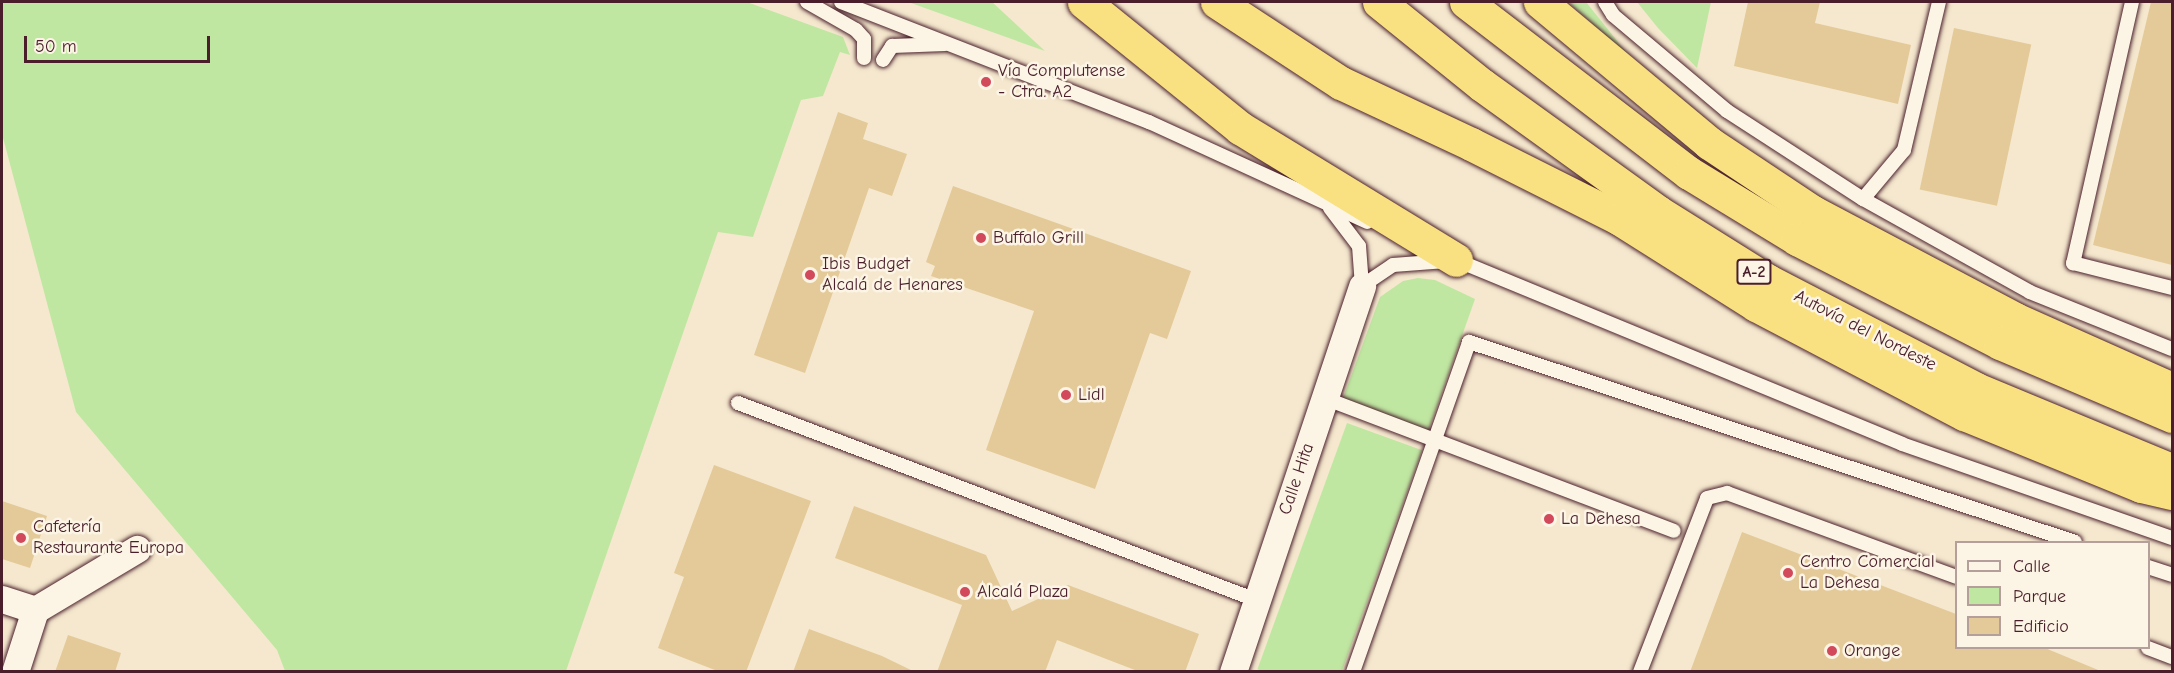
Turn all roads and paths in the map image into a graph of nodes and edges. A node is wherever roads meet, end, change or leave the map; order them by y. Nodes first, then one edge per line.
1 (807, 2) edge
2 (841, 2) edge
3 (1084, 2) edge
4 (1217, 2) edge
5 (1378, 2) edge
6 (1466, 2) edge
7 (1540, 2) edge
8 (1605, 2) edge
9 (1939, 2) edge
10 (2132, 2) edge
11 (953, 44) junction
12 (864, 58) dead end
13 (884, 60) dead end
14 (1863, 199) junction
15 (1329, 206) junction
16 (1456, 260) junction
17 (1362, 286) junction
18 (2172, 288) edge
19 (2172, 349) edge
20 (2172, 389) edge
21 (1324, 398) junction
22 (738, 403) dead end
23 (2172, 416) edge
24 (1434, 441) junction
25 (2172, 470) edge
26 (2172, 493) edge
27 (1674, 531) dead end
28 (2172, 538) edge
29 (2069, 541) edge
30 (137, 549) dead end
31 (2150, 568) edge
32 (2172, 575) edge
33 (1955, 577) edge
34 (2, 599) edge
35 (1256, 600) junction
36 (35, 610) junction
37 (2150, 649) edge
38 (2172, 657) edge
39 (15, 672) edge
40 (1233, 672) edge
41 (1353, 672) edge
42 (1640, 672) edge

1 - 12 lane
2 - 11 lane
3 - 16 highway
4 - 26 highway
5 - 25 highway, Autovía del Nordeste / A-2
6 - 23 highway
7 - 20 highway
8 - 14 lane
9 - 14 lane
10 - 18 lane
11 - 13 lane
11 - 15 lane
14 - 19 lane
15 - 16 lane
15 - 17 lane, Calle Hita
16 - 17 lane
16 - 28 lane
17 - 21 street, Calle Hita
21 - 24 lane
21 - 35 street, Calle Hita
22 - 35 lane
24 - 27 lane
24 - 29 lane
24 - 41 lane
30 - 36 street
31 - 32 lane
33 - 42 lane
34 - 36 street
35 - 40 street, Calle Hita
36 - 39 street
37 - 38 lane

